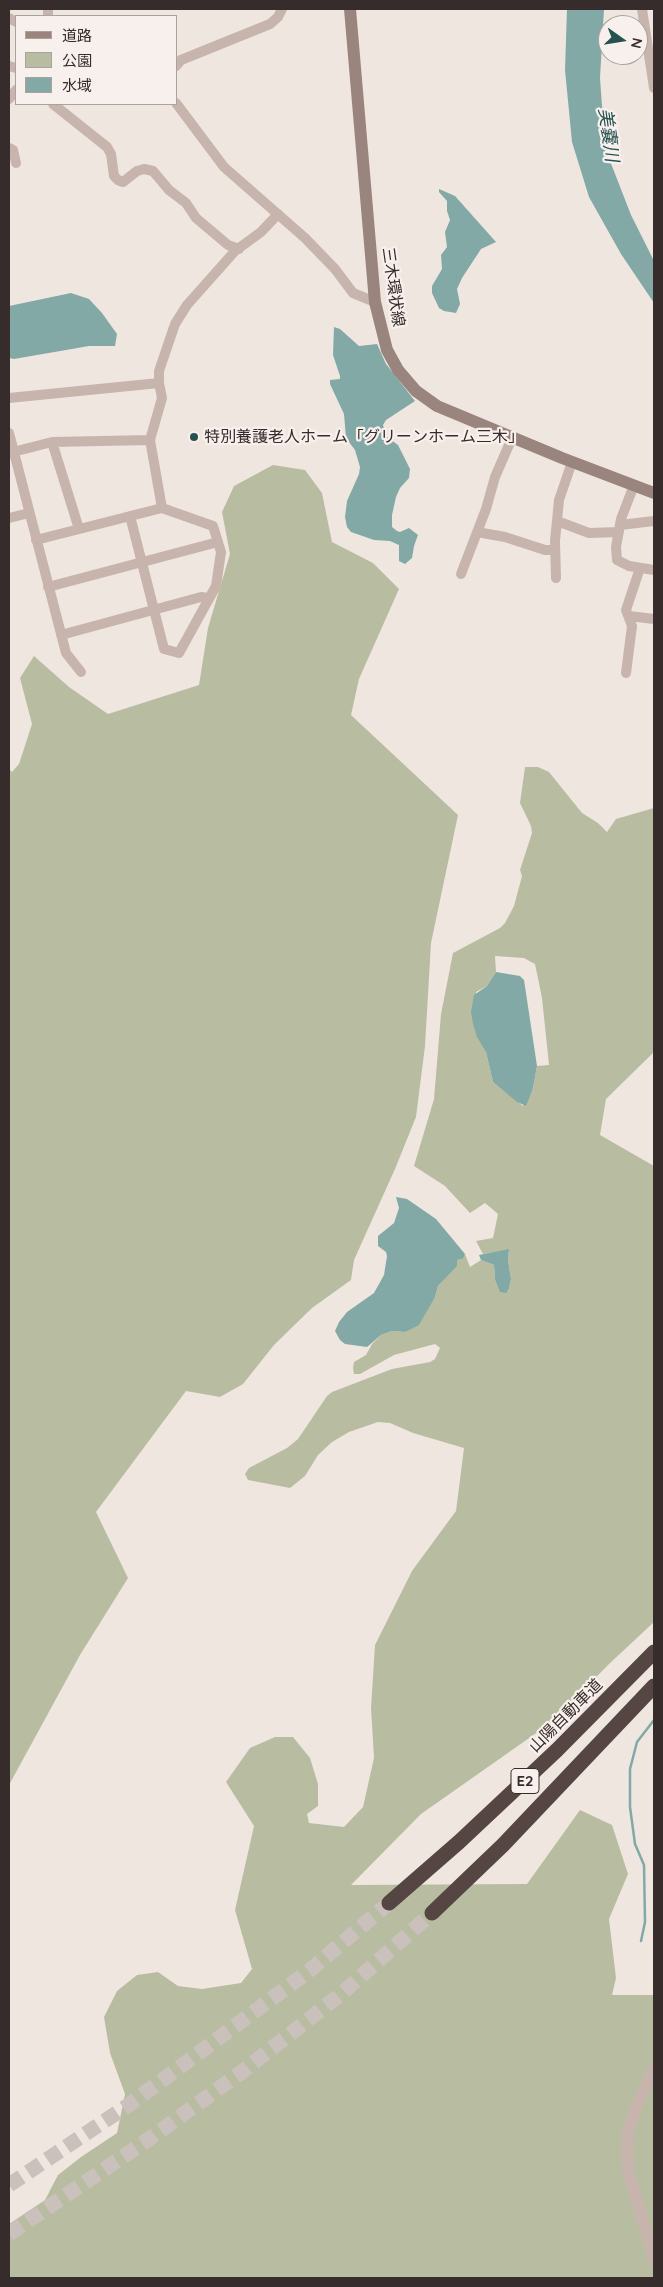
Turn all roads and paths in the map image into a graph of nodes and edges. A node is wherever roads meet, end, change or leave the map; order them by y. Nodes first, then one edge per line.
1 (282, 9) edge
2 (350, 9) edge
3 (642, 9) edge
4 (178, 64) edge
5 (654, 88) edge
6 (54, 105) edge
7 (178, 105) edge
8 (9, 148) edge
9 (16, 163) dead end
10 (278, 214) junction
11 (239, 249) junction
12 (375, 302) junction
13 (159, 383) junction
14 (9, 398) edge
15 (9, 433) edge
16 (512, 438) junction
17 (150, 440) junction
18 (52, 442) junction
19 (11, 452) edge
20 (572, 462) junction
21 (634, 485) junction
22 (654, 493) edge
23 (162, 508) junction
24 (29, 513) junction
25 (130, 516) junction
26 (9, 518) edge
27 (557, 521) junction
28 (654, 521) edge
29 (619, 529) junction
30 (79, 530) junction
31 (477, 532) junction
32 (36, 540) junction
33 (218, 542) junction
34 (555, 550) junction
35 (142, 562) junction
36 (640, 568) junction
37 (654, 570) edge
38 (460, 574) dead end
39 (556, 578) dead end
40 (48, 586) junction
41 (209, 598) junction
42 (154, 610) junction
43 (629, 616) junction
44 (654, 620) edge
45 (61, 635) junction
46 (81, 672) dead end
47 (626, 673) dead end
48 (654, 1652) edge
49 (654, 1686) edge
50 (389, 1903) tunnel mouth
51 (432, 1913) tunnel mouth
52 (654, 2069) edge
53 (654, 2260) edge

1 - 4 street
2 - 12 main road, 三木環状線
3 - 5 street
6 - 11 street
7 - 10 street
8 - 9 street
10 - 11 street
10 - 12 street
11 - 13 street
12 - 16 main road, 三木環状線
13 - 14 street
13 - 17 street
15 - 19 street
16 - 20 main road, 三木環状線
16 - 31 street
17 - 18 street
17 - 23 street
18 - 19 street
18 - 30 street
19 - 24 street
20 - 21 main road, 三木環状線
20 - 27 street
21 - 22 main road, 三木環状線
21 - 29 street
23 - 25 street
23 - 33 street
24 - 26 street
24 - 32 street
25 - 30 street
25 - 35 street
27 - 29 street
27 - 34 street
28 - 29 street
29 - 36 street
30 - 32 street
31 - 34 street
31 - 38 street
32 - 40 street
33 - 35 street
33 - 41 street
34 - 39 street
35 - 40 street
35 - 42 street
36 - 37 street
36 - 43 street
40 - 45 street
41 - 42 street
41 - 42 street
42 - 45 street
43 - 44 street
43 - 47 street
45 - 46 street
48 - 50 highway, 山陽自動車道 / E2
49 - 51 highway, E2
52 - 53 street

